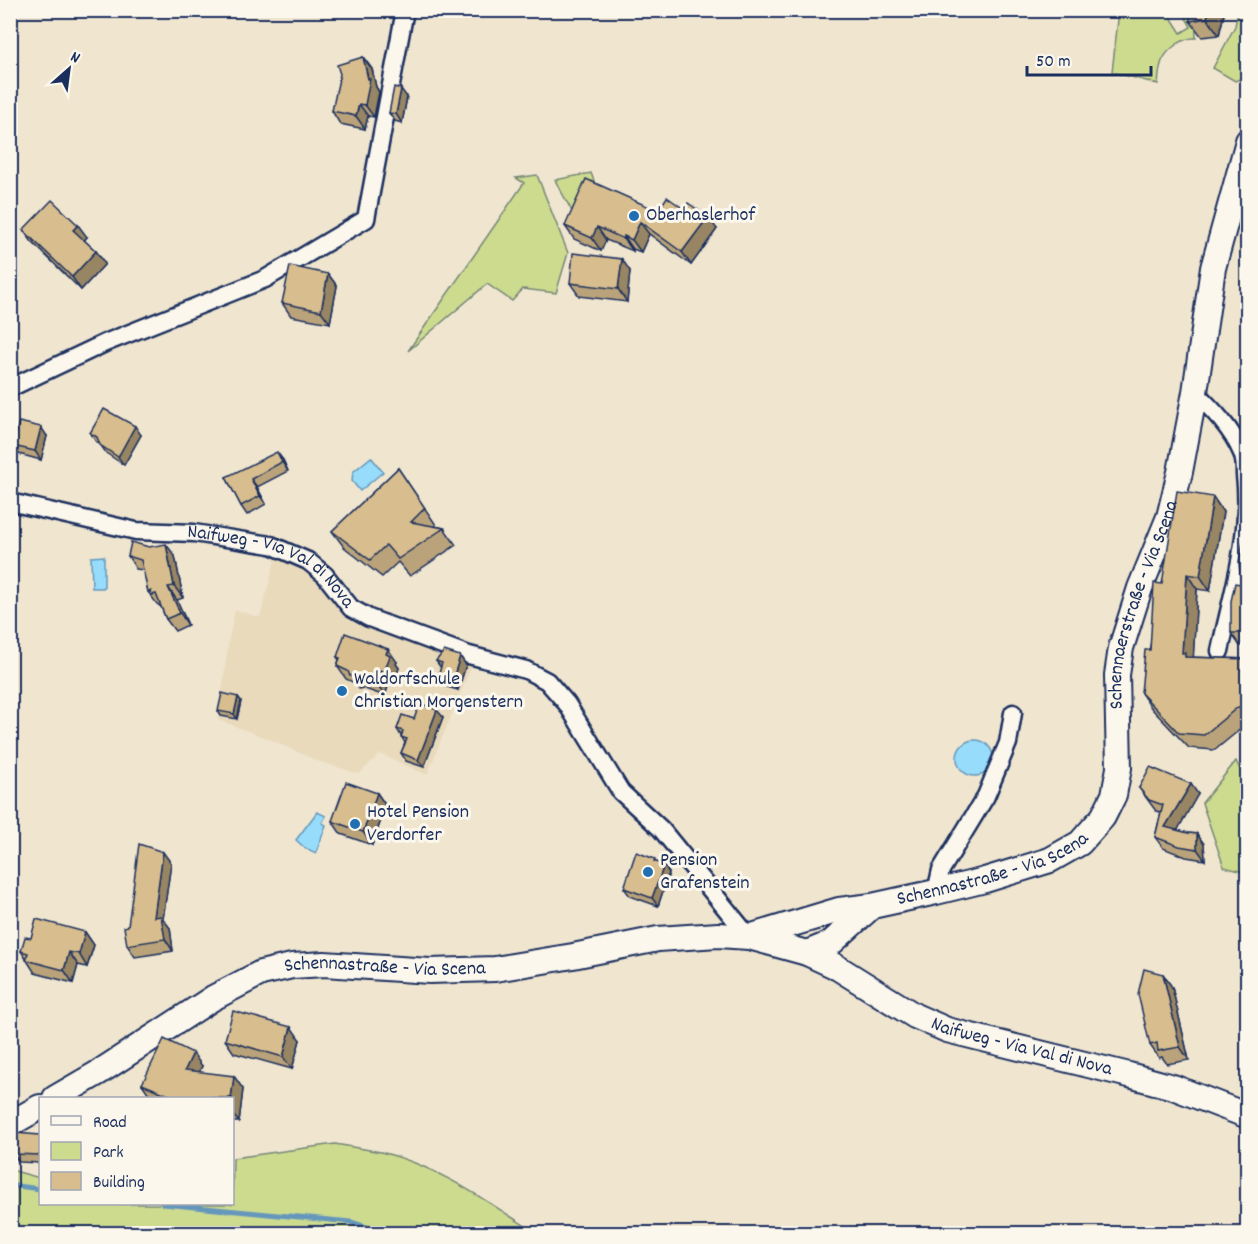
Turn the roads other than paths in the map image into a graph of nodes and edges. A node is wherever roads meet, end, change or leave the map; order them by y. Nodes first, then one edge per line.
1 (405, 10) edge
2 (1248, 141) edge
3 (10, 388) edge
4 (1195, 392) junction
5 (10, 502) edge
6 (1220, 651) dead end
7 (1013, 713) dead end
8 (1103, 818) joint
9 (936, 892) junction
10 (864, 912) junction
11 (816, 918) junction
12 (749, 937) junction
13 (807, 953) junction
14 (860, 982) junction
15 (57, 1097) edge
16 (39, 1108) edge
17 (1248, 1116) edge
18 (10, 1124) edge

1 - 3 street
2 - 4 main road, Schennaerstraße - Via Scena
4 - 6 street
4 - 8 main road, Schennaerstraße - Via Scena
5 - 12 street, Naifweg - Via Val di Nova
7 - 9 street
8 - 9 main road, Schennastraße - Via Scena
9 - 10 main road, Schennastraße - Via Scena
10 - 11 main road, Schennastraße - Via Scena
10 - 13 main road
10 - 14 main road
11 - 12 main road, Schennastraße - Via Scena
11 - 13 main road
12 - 13 main road, Schennastraße - Via Scena
12 - 15 main road, Schennastraße - Via Scena
13 - 14 main road, Naifweg - Via Val di Nova
14 - 17 main road, Naifweg - Via Val di Nova
16 - 18 main road

